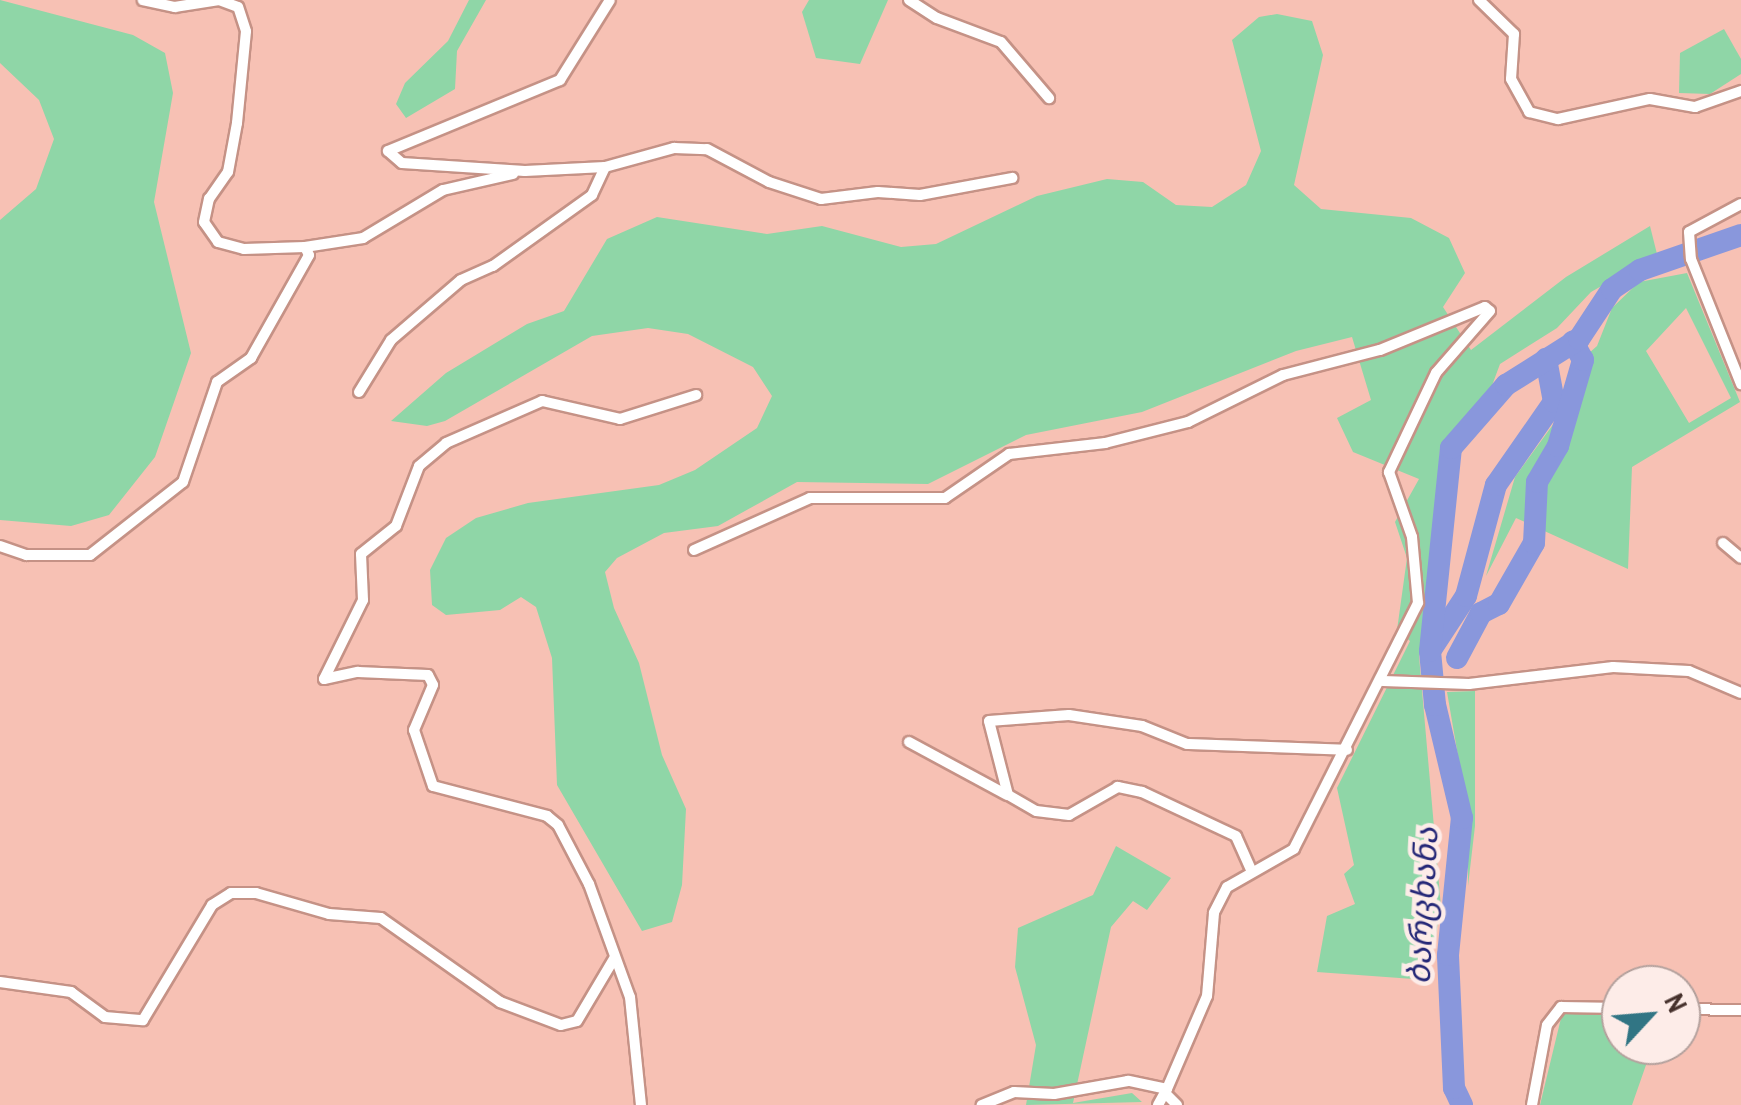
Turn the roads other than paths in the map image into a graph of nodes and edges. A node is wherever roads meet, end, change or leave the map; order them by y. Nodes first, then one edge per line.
1 (143, 0) edge
2 (610, 0) edge
3 (909, 0) edge
4 (1479, 0) edge
5 (1741, 91) edge
6 (1049, 98) dead end
7 (605, 167) junction
8 (525, 172) junction
9 (1012, 178) dead end
10 (1741, 204) edge
11 (305, 247) junction
12 (1741, 384) edge
13 (359, 392) dead end
14 (696, 395) dead end
15 (1724, 543) dead end
16 (0, 546) edge
17 (694, 550) dead end
18 (1741, 558) edge
19 (1382, 682) junction
20 (1741, 694) edge
21 (909, 742) dead end
22 (1347, 750) junction
23 (1008, 796) junction
24 (1252, 872) junction
25 (615, 956) junction
26 (0, 982) edge
27 (1601, 1008) edge
28 (1701, 1009) edge
29 (1741, 1010) edge
30 (1166, 1091) junction
31 (641, 1105) edge
32 (981, 1105) edge
33 (1158, 1105) edge
34 (1176, 1105) edge
35 (1532, 1105) edge

1 - 11 street
2 - 8 street
3 - 6 street
4 - 5 street
7 - 8 street
7 - 9 street
7 - 13 street
8 - 11 street
10 - 12 street
11 - 16 street
14 - 25 street
15 - 18 street
17 - 19 street
19 - 20 street
19 - 22 street
21 - 23 street
22 - 23 street
22 - 24 street
23 - 24 street
24 - 30 street
25 - 26 street
25 - 31 street
27 - 35 street
28 - 29 street
30 - 32 street
30 - 33 street
30 - 34 street

